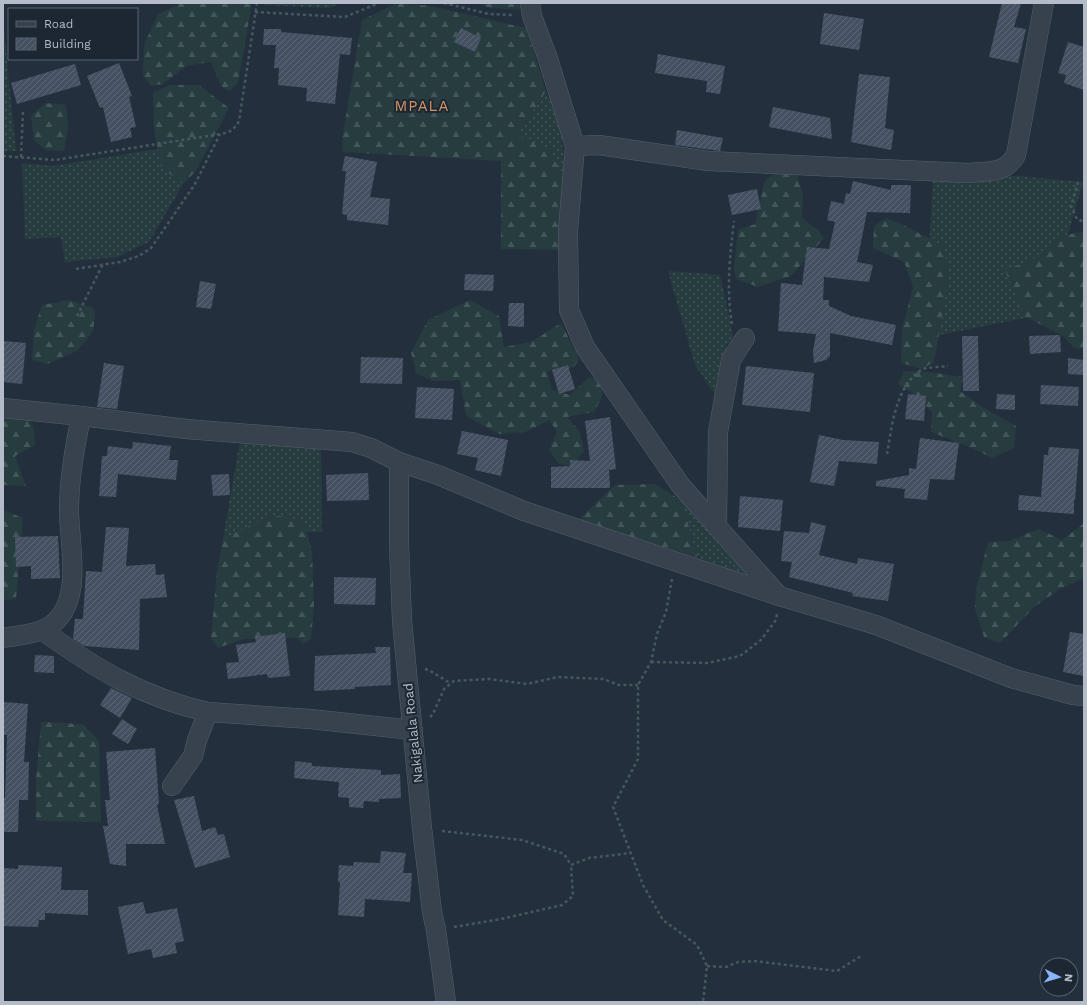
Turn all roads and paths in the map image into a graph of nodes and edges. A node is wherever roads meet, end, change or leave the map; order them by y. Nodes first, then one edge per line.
1 (257, 3) edge
2 (379, 3) edge
3 (444, 3) edge
4 (1044, 3) edge
5 (531, 10) edge
6 (255, 12) junction
7 (23, 111) dead end
8 (221, 134) junction
9 (575, 146) junction
10 (3, 156) edge
11 (21, 157) junction
12 (1078, 182) dead end
13 (734, 221) dead end
14 (1084, 222) edge
15 (103, 264) junction
16 (76, 269) dead end
17 (77, 316) dead end
18 (741, 345) joint
19 (948, 366) dead end
20 (3, 408) edge
21 (81, 416) junction
22 (887, 454) dead end
23 (399, 462) junction
24 (717, 526) junction
25 (675, 561) junction
26 (779, 596) junction
27 (42, 630) junction
28 (3, 638) edge
29 (651, 662) junction
30 (406, 665) junction
31 (450, 683) junction
32 (638, 685) junction
33 (1084, 696) edge
34 (208, 712) junction
35 (413, 730) junction
36 (172, 786) dead end
37 (422, 828) junction
38 (630, 853) junction
39 (571, 865) junction
40 (436, 930) junction
41 (861, 956) dead end
42 (707, 966) junction
43 (446, 1002) edge
44 (703, 1002) edge

1 - 6 path
2 - 6 path
3 - 5 path
4 - 9 street
5 - 9 street
6 - 8 path
7 - 11 path
8 - 11 path
8 - 15 path
9 - 24 street
10 - 11 path
12 - 14 path
13 - 18 path
15 - 16 path
15 - 17 path
18 - 24 street
19 - 22 path
20 - 21 street
21 - 23 street
21 - 27 street
23 - 25 street
23 - 30 street, Nakigalala Road
24 - 26 street
25 - 26 street
25 - 29 path
26 - 29 path
26 - 33 street
27 - 28 street
27 - 34 street
29 - 32 path
30 - 31 path
30 - 35 street, Nakigalala Road
31 - 32 path
31 - 35 path
32 - 38 path
34 - 35 street
34 - 36 street
35 - 37 street, Nakigalala Road
37 - 39 path
37 - 40 street, Nakigalala Road
38 - 39 path
38 - 42 path
39 - 40 path
40 - 43 street, Nakigalala Road
41 - 42 path
42 - 44 path

